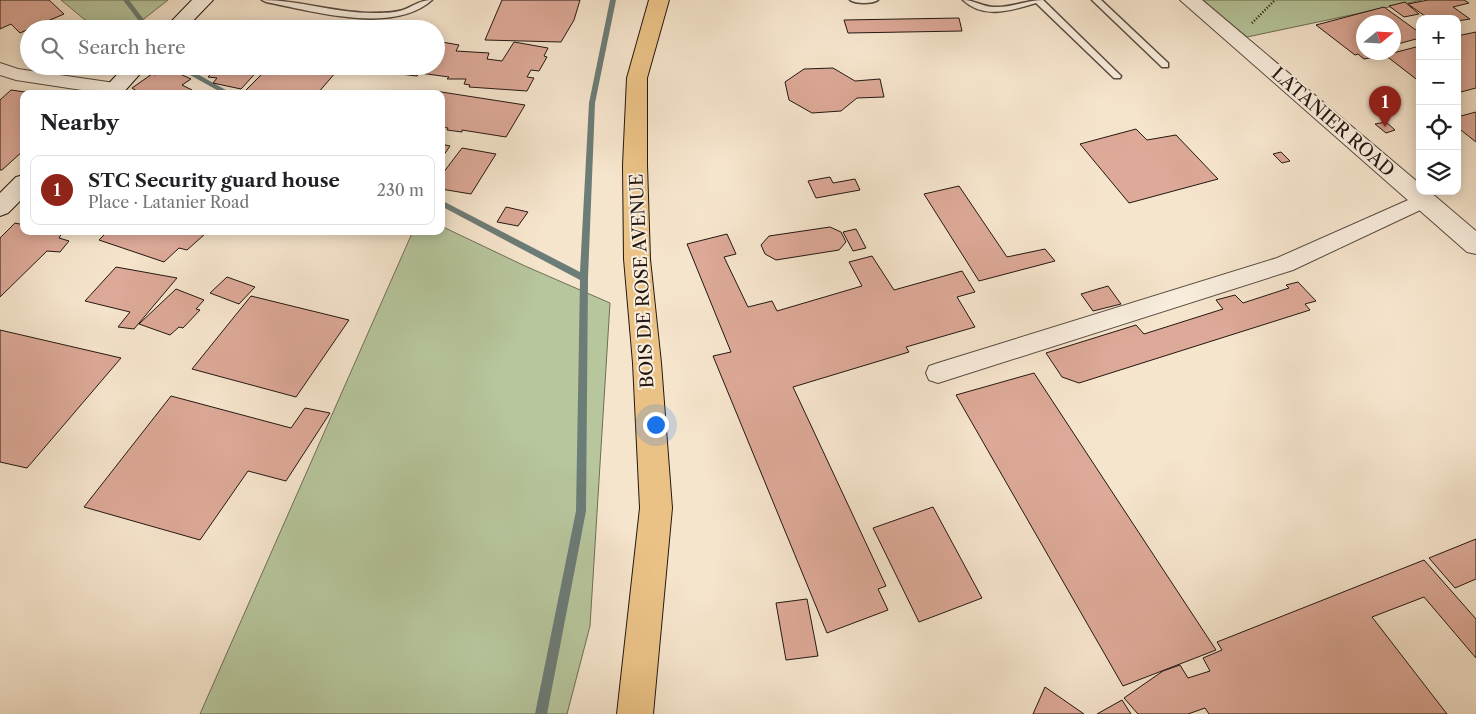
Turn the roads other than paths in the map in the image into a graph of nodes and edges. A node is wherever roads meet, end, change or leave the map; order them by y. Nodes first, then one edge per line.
1 (202, 0) edge
2 (266, 0) edge
3 (428, 0) edge
4 (659, 0) edge
5 (854, 0) edge
6 (874, 0) edge
7 (967, 0) edge
8 (1038, 0) edge
9 (1096, 0) edge
10 (1190, 0) edge
11 (183, 20) edge
12 (1165, 65) dead end
13 (5, 75) edge
14 (128, 75) edge
15 (1117, 76) dead end
16 (99, 90) edge
17 (114, 90) edge
18 (20, 187) edge
19 (1424, 200) junction
20 (0, 207) edge
21 (1476, 245) edge
22 (938, 373) dead end
23 (635, 714) edge

1 - 11 street
2 - 3 lane
4 - 23 main road, BOIS DE ROSE AVENUE
5 - 6 lane
7 - 8 lane
8 - 15 lane
9 - 12 lane
10 - 19 street, LATANIER ROAD
13 - 16 street
14 - 17 street
18 - 20 street
19 - 21 street, LATANIER ROAD
19 - 22 street

